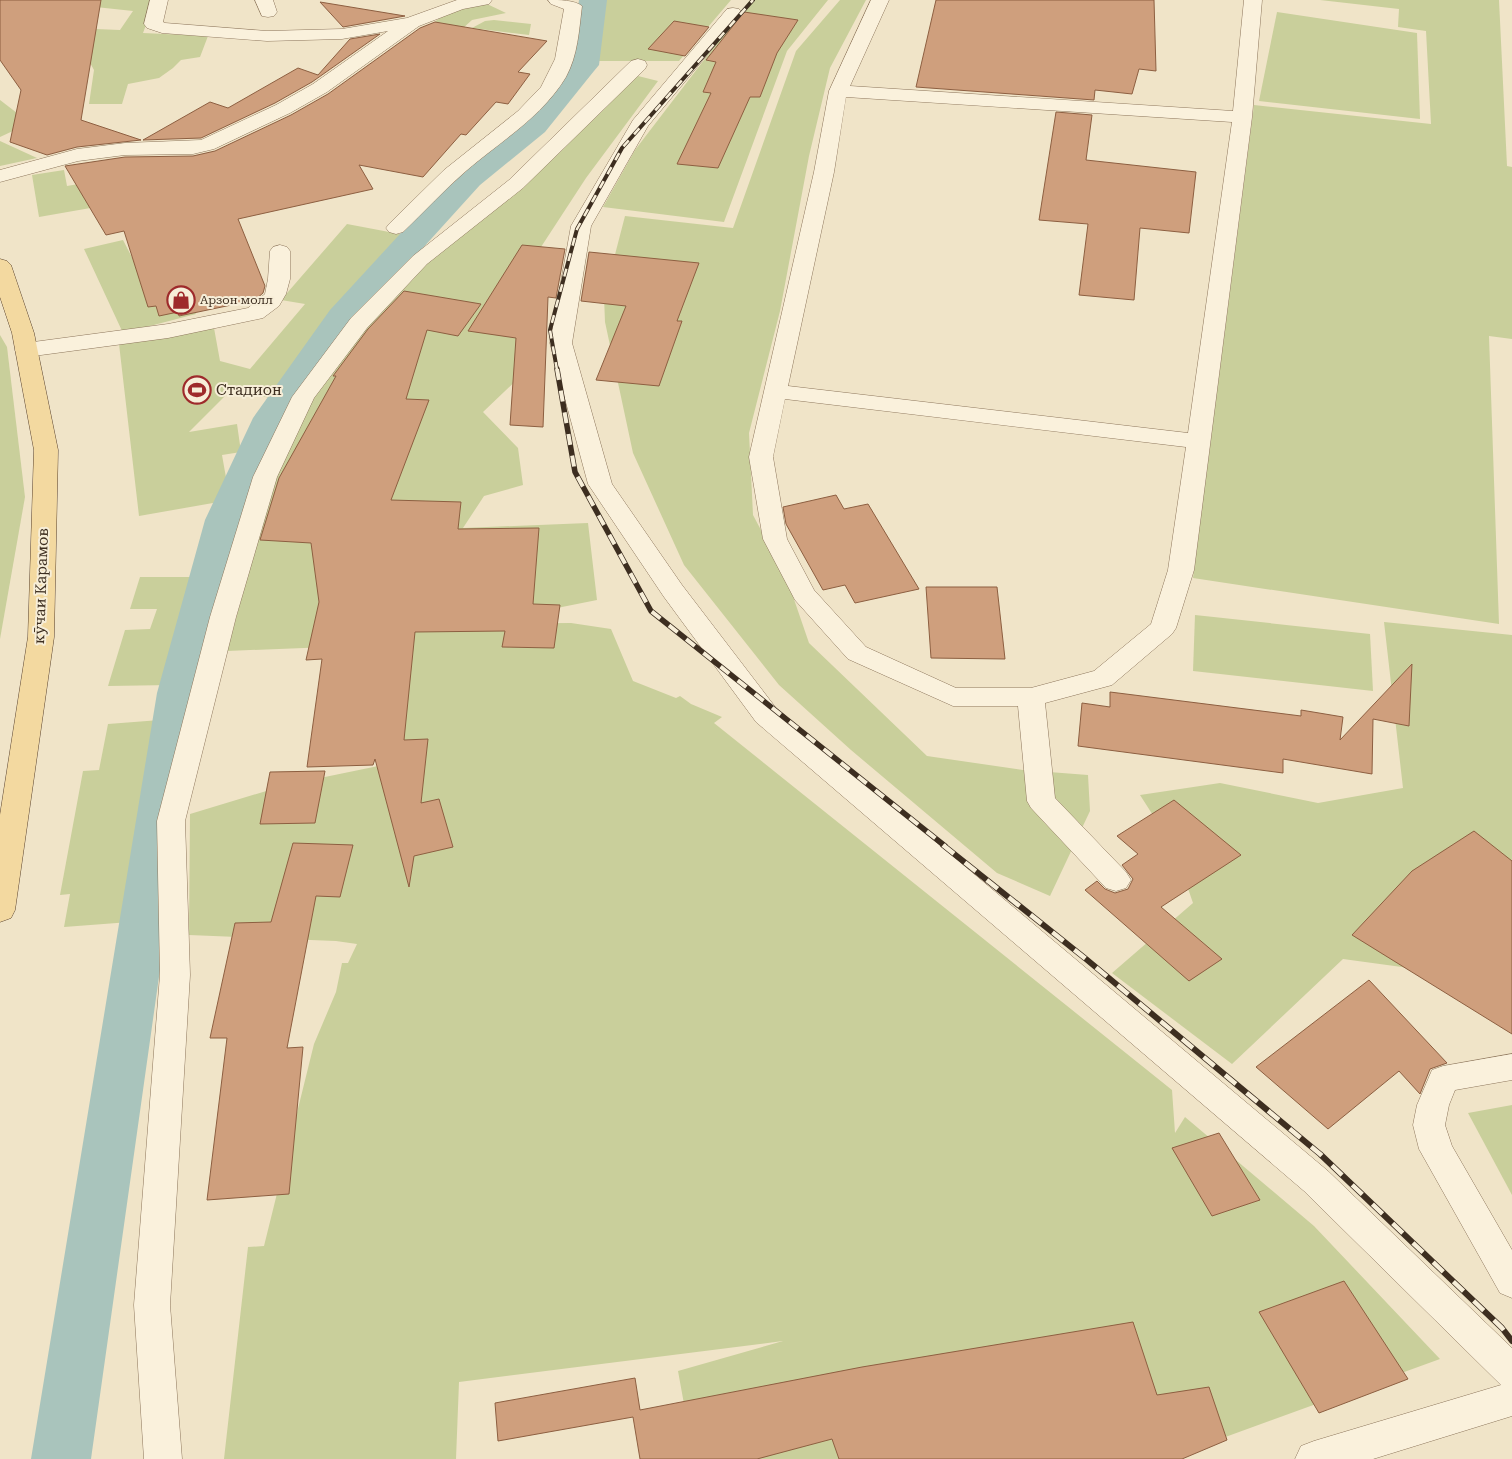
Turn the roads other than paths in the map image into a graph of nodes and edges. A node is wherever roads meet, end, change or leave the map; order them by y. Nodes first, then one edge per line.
1 (159, 0) edge
2 (483, 0) edge
3 (880, 0) edge
4 (1254, 0) edge
5 (455, 2) edge
6 (569, 2) edge
7 (733, 13) dead end
8 (413, 22) junction
9 (638, 65) dead end
10 (838, 90) junction
11 (1242, 117) junction
12 (0, 176) edge
13 (396, 228) dead end
14 (280, 251) dead end
15 (0, 266) edge
16 (26, 350) junction
17 (774, 391) junction
18 (1198, 441) junction
19 (1031, 697) junction
20 (1116, 880) dead end
21 (0, 910) edge
22 (1512, 1067) edge
23 (1512, 1282) edge
24 (1512, 1372) edge
25 (1512, 1399) edge
26 (164, 1459) edge
27 (1314, 1459) edge

1 - 8 street
2 - 5 street
3 - 10 street
4 - 11 street
5 - 8 street
6 - 13 street
7 - 24 street
8 - 12 street
9 - 26 street
10 - 11 street
10 - 17 street
11 - 18 street
14 - 16 street
15 - 16 main road, кӯчаи Карамов
16 - 21 main road, кӯчаи Карамов
17 - 18 street
17 - 19 street
18 - 19 street
19 - 20 street
22 - 23 street
25 - 27 street

